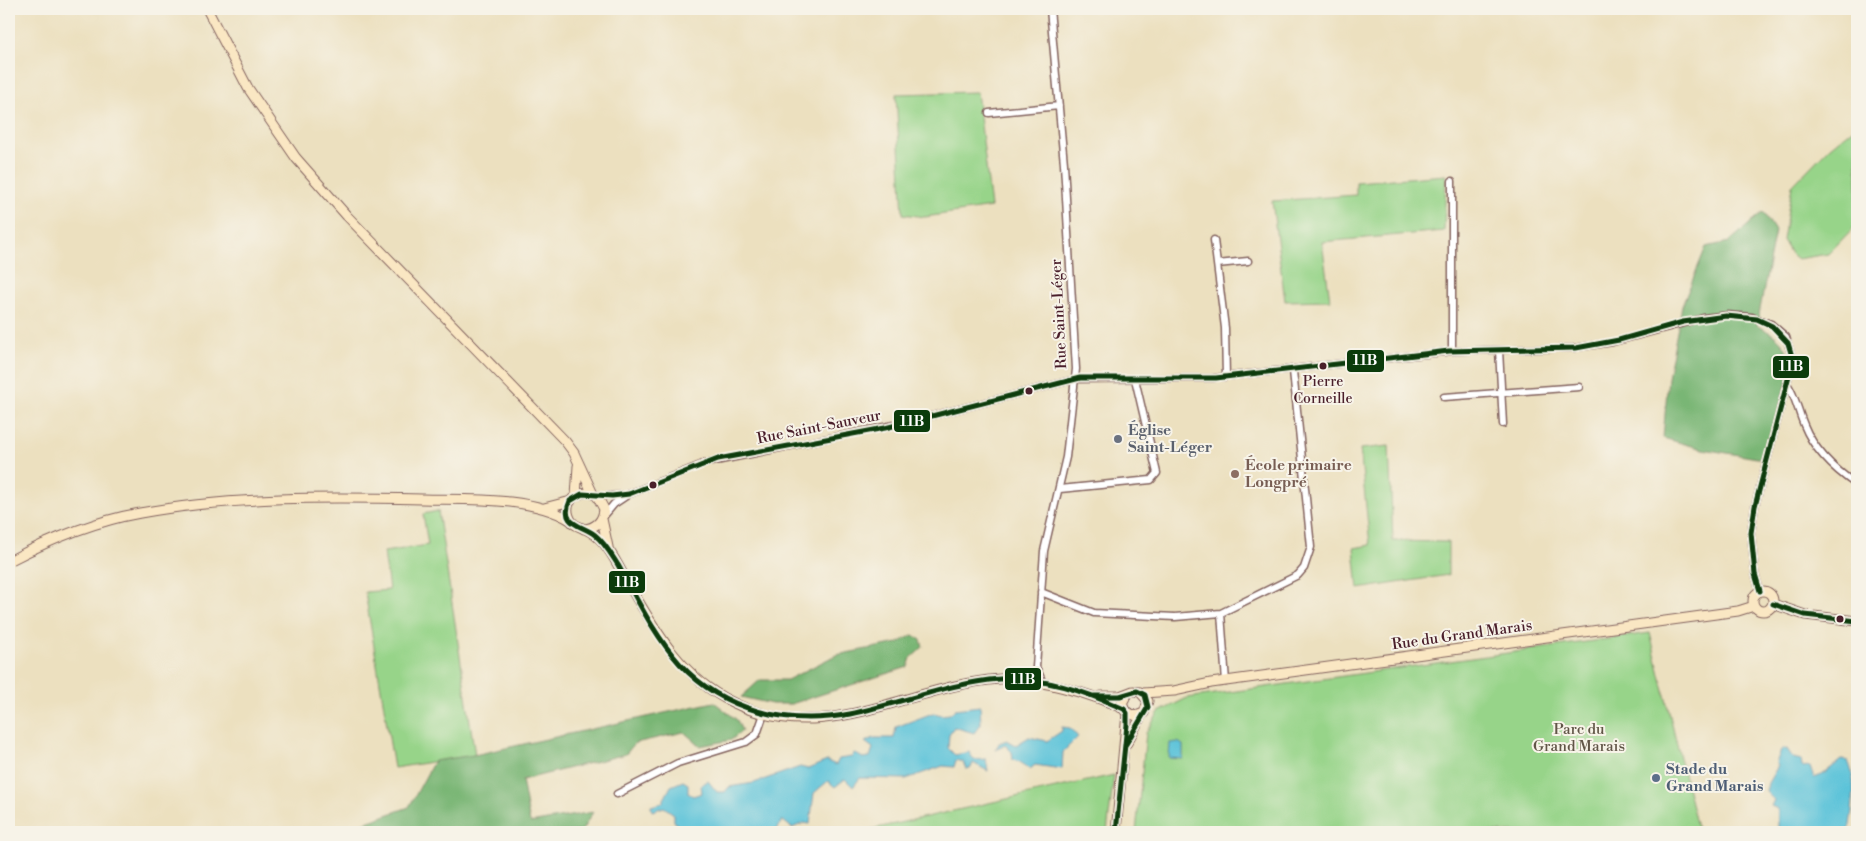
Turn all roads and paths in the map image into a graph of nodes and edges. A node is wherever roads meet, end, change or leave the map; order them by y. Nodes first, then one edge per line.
1 (207, 9) edge
2 (1050, 9) edge
3 (1059, 106) junction
4 (989, 113) dead end
5 (1452, 181) dead end
6 (1214, 240) dead end
7 (1248, 261) dead end
8 (1217, 264) junction
9 (1499, 350) junction
10 (1452, 351) junction
11 (1293, 371) junction
12 (1226, 377) junction
13 (1076, 379) junction
14 (1135, 379) junction
15 (1788, 385) junction
16 (1579, 387) dead end
17 (1501, 393) junction
18 (1444, 397) dead end
19 (1503, 424) dead end
20 (578, 461) junction
21 (1857, 485) edge
22 (1060, 489) junction
23 (629, 494) junction
24 (595, 495) junction
25 (573, 498) junction
26 (543, 508) junction
27 (602, 518) junction
28 (570, 520) junction
29 (584, 529) junction
30 (608, 550) junction
31 (9, 561) edge
32 (1760, 591) junction
33 (1041, 592) junction
34 (1773, 604) junction
35 (1754, 606) junction
36 (1220, 613) junction
37 (1857, 621) edge
38 (1043, 682) junction
39 (1226, 682) junction
40 (1174, 691) junction
41 (1143, 693) junction
42 (1127, 694) junction
43 (1092, 696) junction
44 (1125, 711) junction
45 (1145, 711) junction
46 (764, 714) junction
47 (1125, 746) junction
48 (617, 794) dead end
49 (1116, 832) edge

1 - 20 street
2 - 3 street, Rue Saint-Léger
3 - 4 street
3 - 13 street, Rue Saint-Léger
5 - 10 street
6 - 8 street
7 - 8 street
8 - 12 street
9 - 10 street, Rue Saint-Sauveur
9 - 15 street, Rue Saint-Sauveur
9 - 17 street
10 - 11 street, Rue Saint-Sauveur
11 - 12 street, Rue Saint-Sauveur
11 - 36 street
12 - 14 street, Rue Saint-Sauveur
13 - 14 street, Rue Saint-Sauveur
13 - 22 street, Rue Saint-Léger
13 - 23 street, Rue Saint-Sauveur
14 - 22 street
15 - 21 street
15 - 32 street, Rue Saint-Sauveur
16 - 17 street
17 - 18 street
17 - 19 street
20 - 24 street
20 - 25 street
22 - 33 street, Rue Saint-Léger
23 - 24 street, Rue Saint-Sauveur
23 - 27 street, Rue Saint-Sauveur
24 - 25 street
24 - 27 street
25 - 26 street
25 - 28 street
26 - 28 street
26 - 31 street
27 - 29 street
27 - 30 street
28 - 29 street
29 - 30 street
30 - 46 street
32 - 34 street
32 - 35 street
33 - 36 street
33 - 38 street, Rue Saint-Léger
34 - 35 street
34 - 37 street
35 - 39 street, Rue du Grand Marais
36 - 39 street
38 - 43 street
38 - 46 street
39 - 40 street, Rue du Grand Marais
40 - 41 street, Rue du Grand Marais
40 - 45 street, Rue du Grand Marais
41 - 42 street
41 - 45 street
42 - 43 street
42 - 44 street
43 - 44 street
44 - 45 street
44 - 47 street
45 - 47 street
46 - 48 street
47 - 49 street

